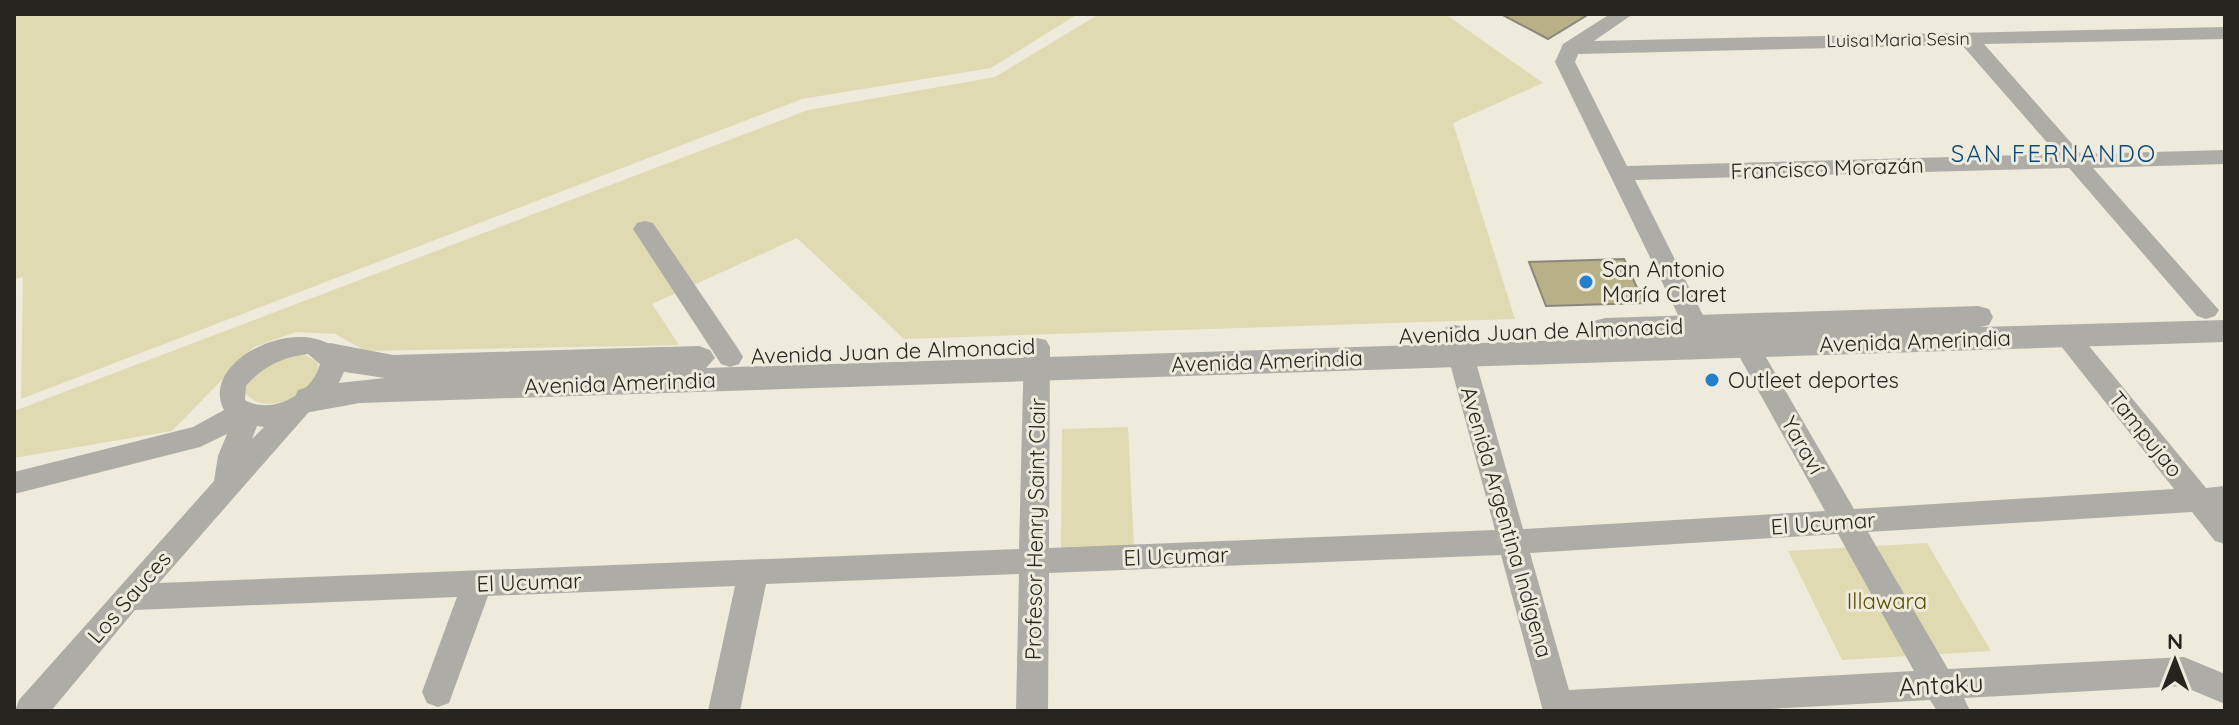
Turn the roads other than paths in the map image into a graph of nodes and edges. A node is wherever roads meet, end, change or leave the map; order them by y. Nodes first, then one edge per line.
1 (1623, 14) edge
2 (2225, 33) edge
3 (1968, 39) junction
4 (1570, 48) junction
5 (2225, 157) edge
6 (2075, 161) junction
7 (1620, 173) junction
8 (645, 229) dead end
9 (2219, 317) edge
10 (2066, 336) junction
11 (1700, 337) junction
12 (1458, 344) junction
13 (1747, 347) junction
14 (330, 355) junction
15 (730, 357) junction
16 (1037, 358) junction
17 (233, 387) junction
18 (304, 403) junction
19 (246, 414) junction
20 (169, 444) junction
21 (14, 483) edge
22 (228, 483) junction
23 (2212, 498) edge
24 (1846, 521) junction
25 (2225, 532) edge
26 (1512, 542) junction
27 (1033, 562) junction
28 (753, 574) junction
29 (477, 584) junction
30 (127, 597) junction
31 (2225, 689) edge
32 (438, 692) dead end
33 (1947, 698) edge
34 (1558, 708) edge
35 (31, 711) edge
36 (724, 711) edge
37 (1032, 711) edge

1 - 4 street
2 - 3 street, Luisa Maria Sesin
3 - 4 street, Luisa Maria Sesin
3 - 6 street
4 - 7 street
5 - 6 street, Francisco Morazán
6 - 7 street, Francisco Morazán
6 - 9 street
7 - 11 street
8 - 15 street
9 - 10 street, Avenida Amerindia
9 - 11 street, Avenida Juan de Almonacid
10 - 13 street, Avenida Amerindia
10 - 23 street, Tampujao
11 - 12 street, Avenida Amerindia
11 - 13 street, Avenida Amerindia
12 - 16 street, Avenida Amerindia
12 - 26 street, Avenida Argentina Indígena
13 - 24 street, Yaraví
14 - 15 street, Avenida Juan de Almonacid
14 - 17 street
14 - 18 street, Los Sauces
15 - 16 street, Avenida Juan de Almonacid
16 - 18 street, Avenida Amerindia
16 - 27 street, Profesor Henry Saint Clair
17 - 19 street
17 - 20 street
18 - 19 street
18 - 22 street, Los Sauces
19 - 20 street
19 - 22 street, Los Sauces
20 - 21 street
22 - 30 street, Los Sauces
23 - 24 street, El Ucumar
23 - 25 street, Tampujao
24 - 26 street, El Ucumar
24 - 33 street, Yaraví
26 - 27 street, El Ucumar
26 - 34 street, Avenida Argentina Indígena
27 - 28 street, El Ucumar
27 - 37 street, Profesor Henry Saint Clair
28 - 29 street, El Ucumar
28 - 36 street
29 - 30 street, El Ucumar
29 - 32 street
30 - 35 street, Los Sauces
31 - 33 street, Antaku
33 - 34 street, Antaku

